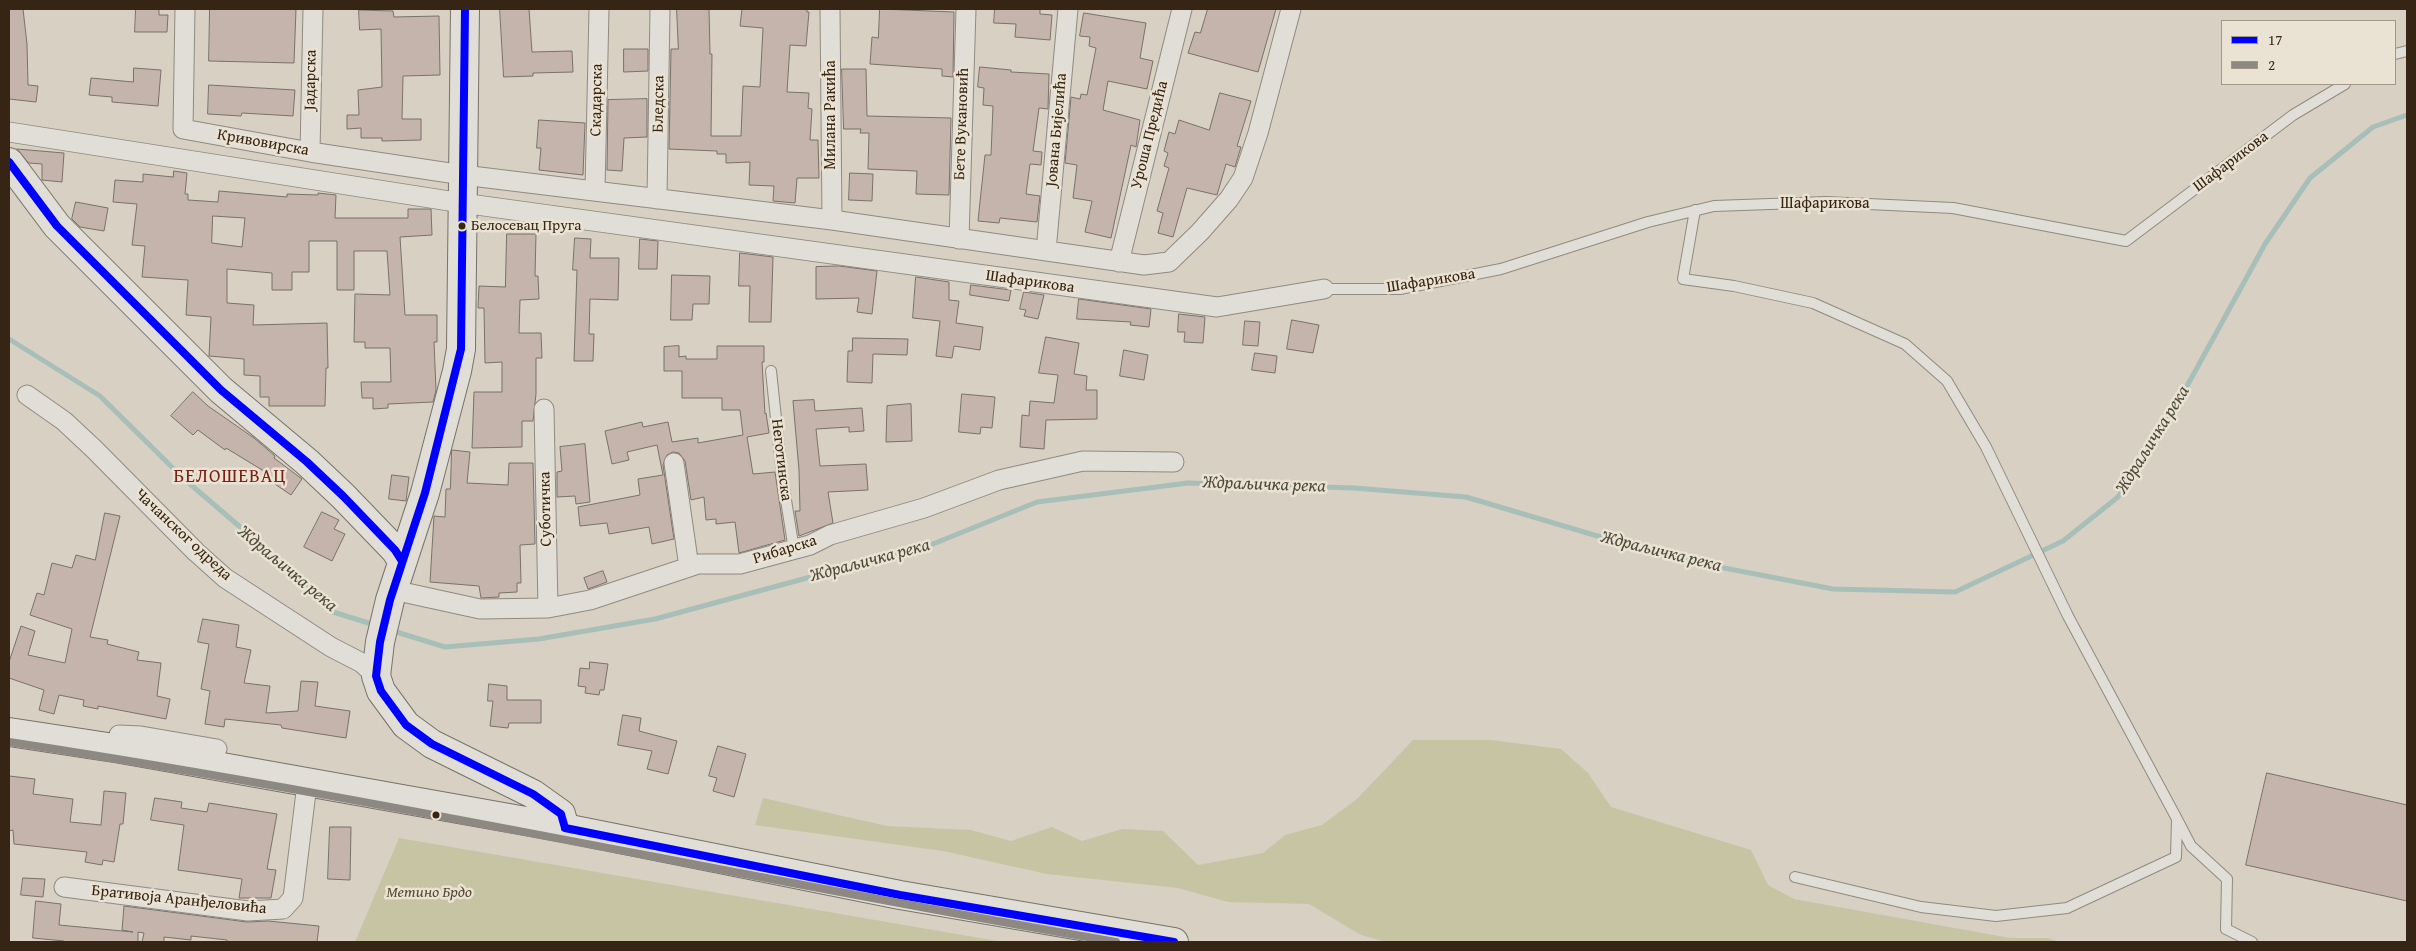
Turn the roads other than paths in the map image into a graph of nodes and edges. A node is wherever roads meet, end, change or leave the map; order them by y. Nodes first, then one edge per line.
1 (185, 9) edge
2 (313, 9) edge
3 (465, 9) edge
4 (599, 9) edge
5 (660, 9) edge
6 (830, 9) edge
7 (966, 9) edge
8 (1068, 9) edge
9 (1182, 9) edge
10 (1291, 9) edge
11 (2343, 85) edge
12 (9, 132) edge
13 (310, 152) junction
14 (9, 162) edge
15 (463, 175) junction
16 (595, 190) junction
17 (657, 199) junction
18 (462, 204) junction
19 (1695, 210) junction
20 (832, 220) junction
21 (959, 238) junction
22 (1046, 251) junction
23 (1119, 262) junction
24 (1324, 289) joint
25 (771, 370) dead end
26 (27, 395) dead end
27 (544, 409) dead end
28 (1174, 462) dead end
29 (674, 463) dead end
30 (418, 515) junction
31 (369, 524) junction
32 (794, 550) junction
33 (402, 561) junction
34 (689, 567) junction
35 (392, 595) junction
36 (548, 608) junction
37 (376, 676) junction
38 (9, 719) edge
39 (9, 732) edge
40 (127, 744) junction
41 (217, 749) dead end
42 (307, 784) junction
43 (2178, 819) junction
44 (566, 828) junction
45 (1795, 877) dead end
46 (64, 888) dead end
47 (1174, 942) edge
48 (2252, 942) edge

1 - 13 street, Кривовирска
2 - 13 street, Јадарска
3 - 15 street
4 - 16 street, Скадарска
5 - 17 street, Бледска
6 - 20 street, Милана Ракића
7 - 21 street, Бете Вукановић
8 - 22 street, Јована Бијелића
9 - 23 street, Уроша Предића
10 - 23 street, Кривовирска
11 - 19 lane, Шафарикова
12 - 18 street, Шафарикова
13 - 15 street, Кривовирска
14 - 31 street
15 - 16 street, Кривовирска
15 - 18 street
16 - 17 street, Кривовирска
17 - 20 street, Кривовирска
18 - 24 street, Шафарикова
18 - 30 street
19 - 24 lane, Шафарикова
19 - 43 lane
20 - 21 street, Кривовирска
21 - 22 street, Кривовирска
22 - 23 street, Кривовирска
25 - 32 lane, Неготинска
26 - 37 street, Чачанског одреда
27 - 36 street, Суботичка
28 - 32 street, Рибарска
29 - 34 street
30 - 31 street
30 - 33 street
31 - 33 street
32 - 34 street, Рибарска
33 - 35 street
34 - 36 street, Рибарска
35 - 36 street, Рибарска
35 - 37 street
37 - 44 street
38 - 40 street
39 - 40 street
40 - 41 street
40 - 42 street
42 - 44 street
42 - 46 street, Бративоја Аранђеловића
43 - 45 lane
43 - 48 lane
44 - 47 street

